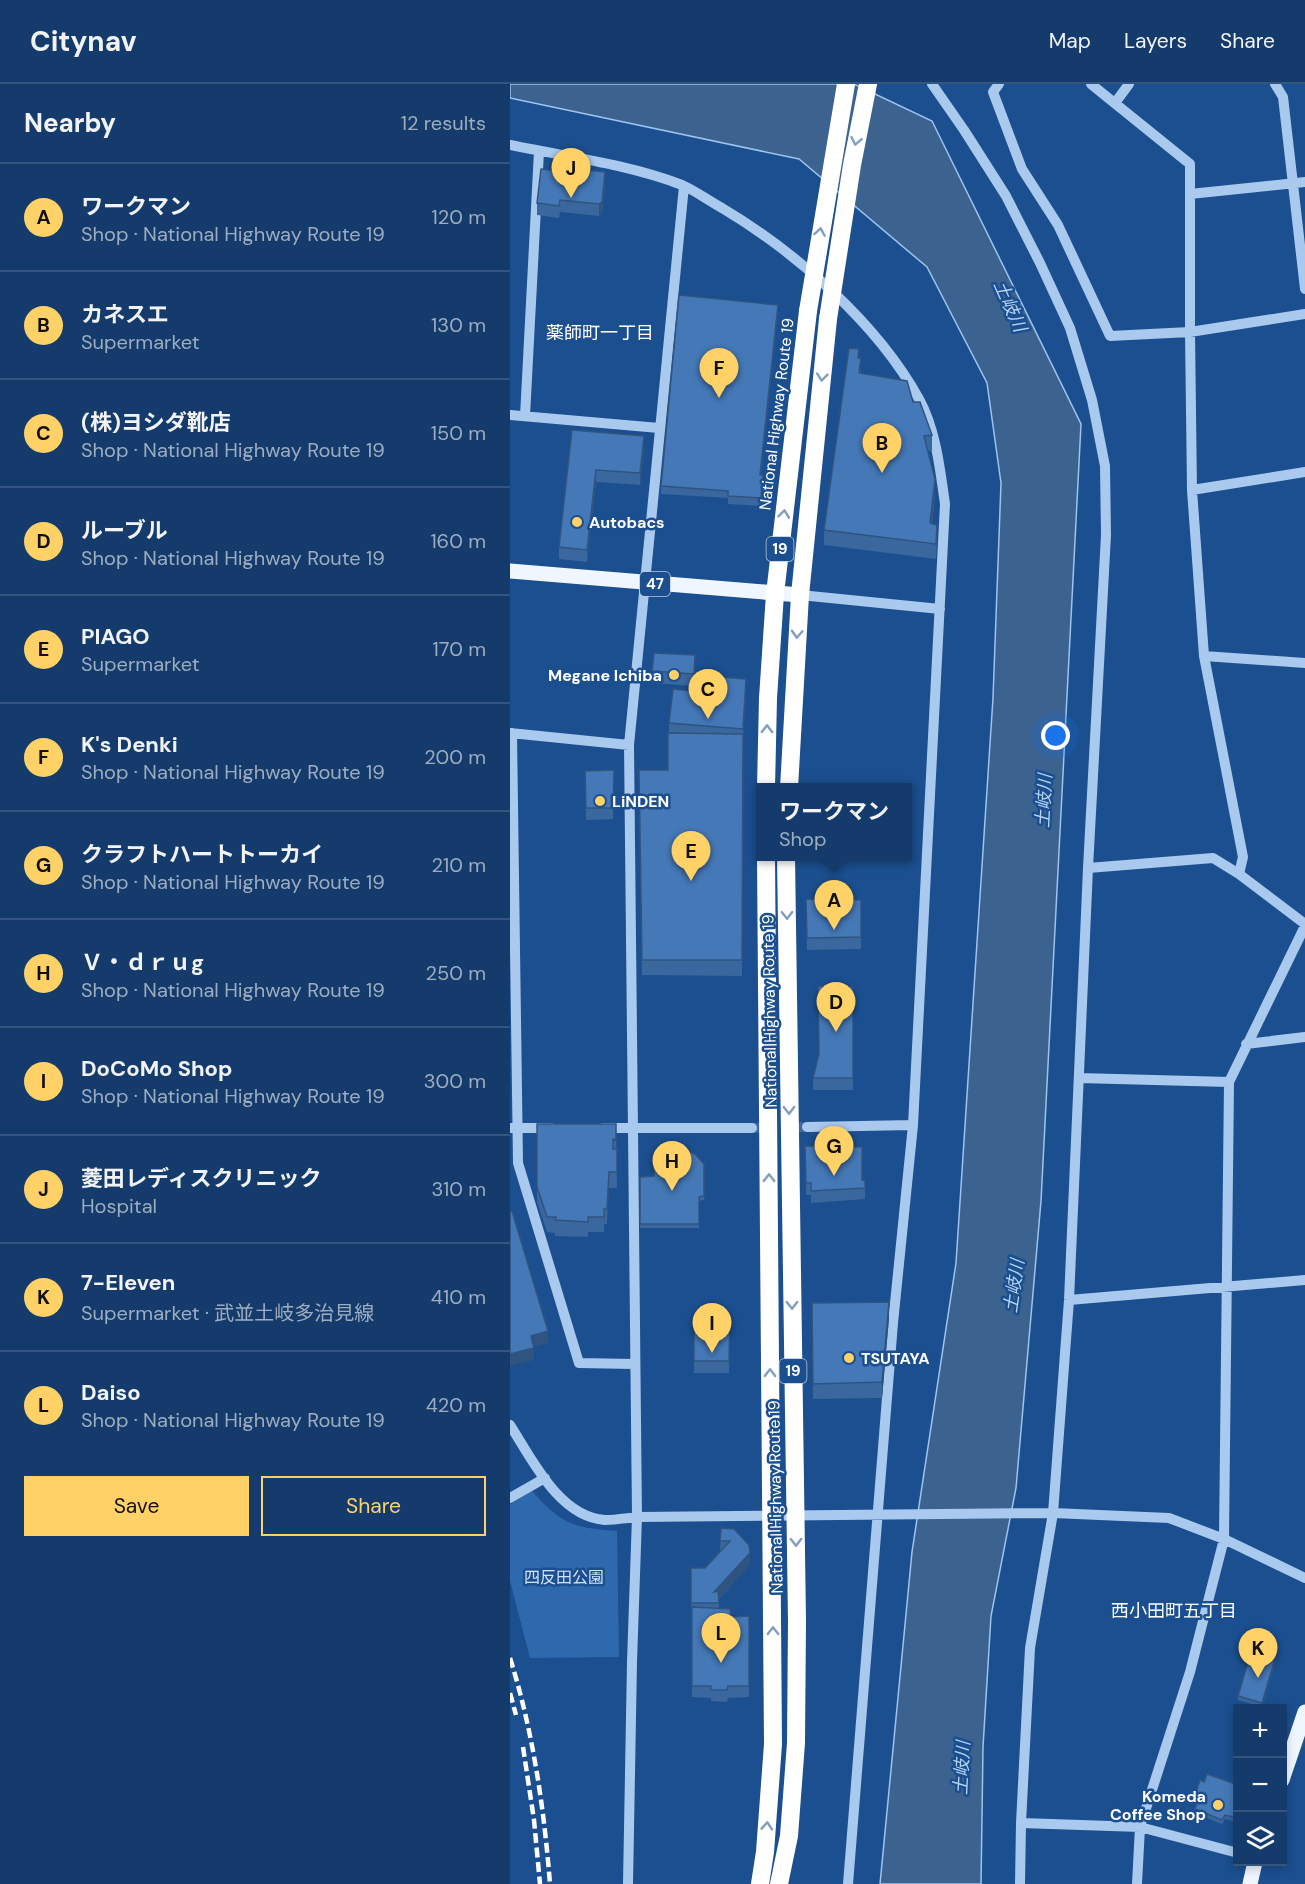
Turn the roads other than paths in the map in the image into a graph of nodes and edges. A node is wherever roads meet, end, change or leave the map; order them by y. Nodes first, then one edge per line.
1 (846, 84) edge
2 (868, 84) edge
3 (932, 84) edge
4 (999, 84) edge
5 (1091, 84) edge
6 (1129, 84) edge
7 (1276, 84) edge
8 (1115, 103) junction
9 (510, 145) edge
10 (539, 151) junction
11 (1305, 182) edge
12 (1292, 184) junction
13 (684, 186) junction
14 (1190, 194) junction
15 (1299, 198) edge
16 (1304, 265) edge
17 (1305, 289) edge
18 (1305, 314) edge
19 (1190, 332) junction
20 (510, 415) edge
21 (525, 416) junction
22 (659, 428) junction
23 (1305, 472) edge
24 (1192, 490) junction
25 (510, 571) edge
26 (644, 583) junction
27 (775, 594) junction
28 (800, 595) junction
29 (940, 609) junction
30 (1204, 656) junction
31 (1305, 663) edge
32 (511, 733) edge
33 (629, 745) junction
34 (766, 783) edge
35 (789, 783) edge
36 (766, 861) edge
37 (786, 861) edge
38 (1088, 868) junction
39 (1239, 874) junction
40 (1305, 925) edge
41 (1305, 1037) edge
42 (1246, 1044) junction
43 (1079, 1078) junction
44 (1229, 1082) junction
45 (913, 1125) junction
46 (807, 1127) tunnel mouth
47 (513, 1128) edge
48 (563, 1128) edge
49 (586, 1128) edge
50 (752, 1128) tunnel mouth
51 (633, 1129) junction
52 (1305, 1280) edge
53 (1227, 1287) junction
54 (1070, 1300) junction
55 (634, 1364) junction
56 (510, 1425) edge
57 (545, 1478) junction
58 (510, 1498) edge
59 (1053, 1513) junction
60 (880, 1514) junction
61 (795, 1515) junction
62 (771, 1516) junction
63 (637, 1517) junction
64 (1224, 1539) junction
65 (1305, 1578) edge
66 (1305, 1712) edge
67 (1287, 1765) edge
68 (1021, 1822) junction
69 (1140, 1827) junction
70 (1233, 1852) edge
71 (1254, 1866) edge
72 (628, 1884) edge
73 (760, 1884) edge
74 (779, 1884) edge
75 (848, 1884) edge
76 (1020, 1884) edge
77 (1137, 1884) edge
78 (1250, 1884) edge

27 -> 1 highway, National Highway Route 19 / 19, bridge
2 -> 28 highway, 19, bridge
3 - 38 street
4 - 19 street
5 - 8 street
6 - 8 street
7 - 12 street
8 - 14 street
9 - 10 street
10 - 13 street
10 - 21 street
11 - 12 street
12 - 14 street
12 - 15 street
13 - 22 street
13 - 29 street
14 - 19 street
15 - 16 street
16 - 17 street
18 - 19 street
19 - 24 street
20 - 21 street
21 - 22 street
22 - 26 street
23 - 24 street
24 - 30 street
25 - 26 main road, 47
26 - 27 main road, 47
26 - 33 street
27 - 28 main road, 47
34 -> 27 highway, National Highway Route 19 / 19
28 - 29 street
28 -> 35 highway, 19
29 - 45 street
30 - 31 street
30 - 39 street
32 - 33 street
32 - 47 street
33 - 51 street
62 -> 36 highway, National Highway Route 19 / 19
37 -> 61 highway, National Highway Route 19 / 19
38 - 39 street
38 - 43 street
39 - 40 street
40 - 42 street
41 - 42 street
42 - 44 street
43 - 44 street
43 - 54 street
44 - 53 street
45 - 46 street
45 - 60 street
47 - 48 street
47 - 55 street
49 - 51 street
50 - 51 street
51 - 55 street
52 - 53 street
53 - 54 street
53 - 64 street
54 - 59 street
55 - 63 street
56 - 57 street
57 - 58 street
57 - 63 street
59 - 60 street
59 - 64 street
59 - 68 street
60 - 61 street
60 - 75 street
61 - 62 street
61 -> 74 highway, National Highway Route 19 / 19
62 - 63 street
73 -> 62 highway, National Highway Route 19 / 19
63 - 72 street
64 - 65 street
64 - 69 street
66 - 67 main road
68 - 69 street
68 - 76 street
69 - 70 street
69 - 77 street
71 - 78 main road

